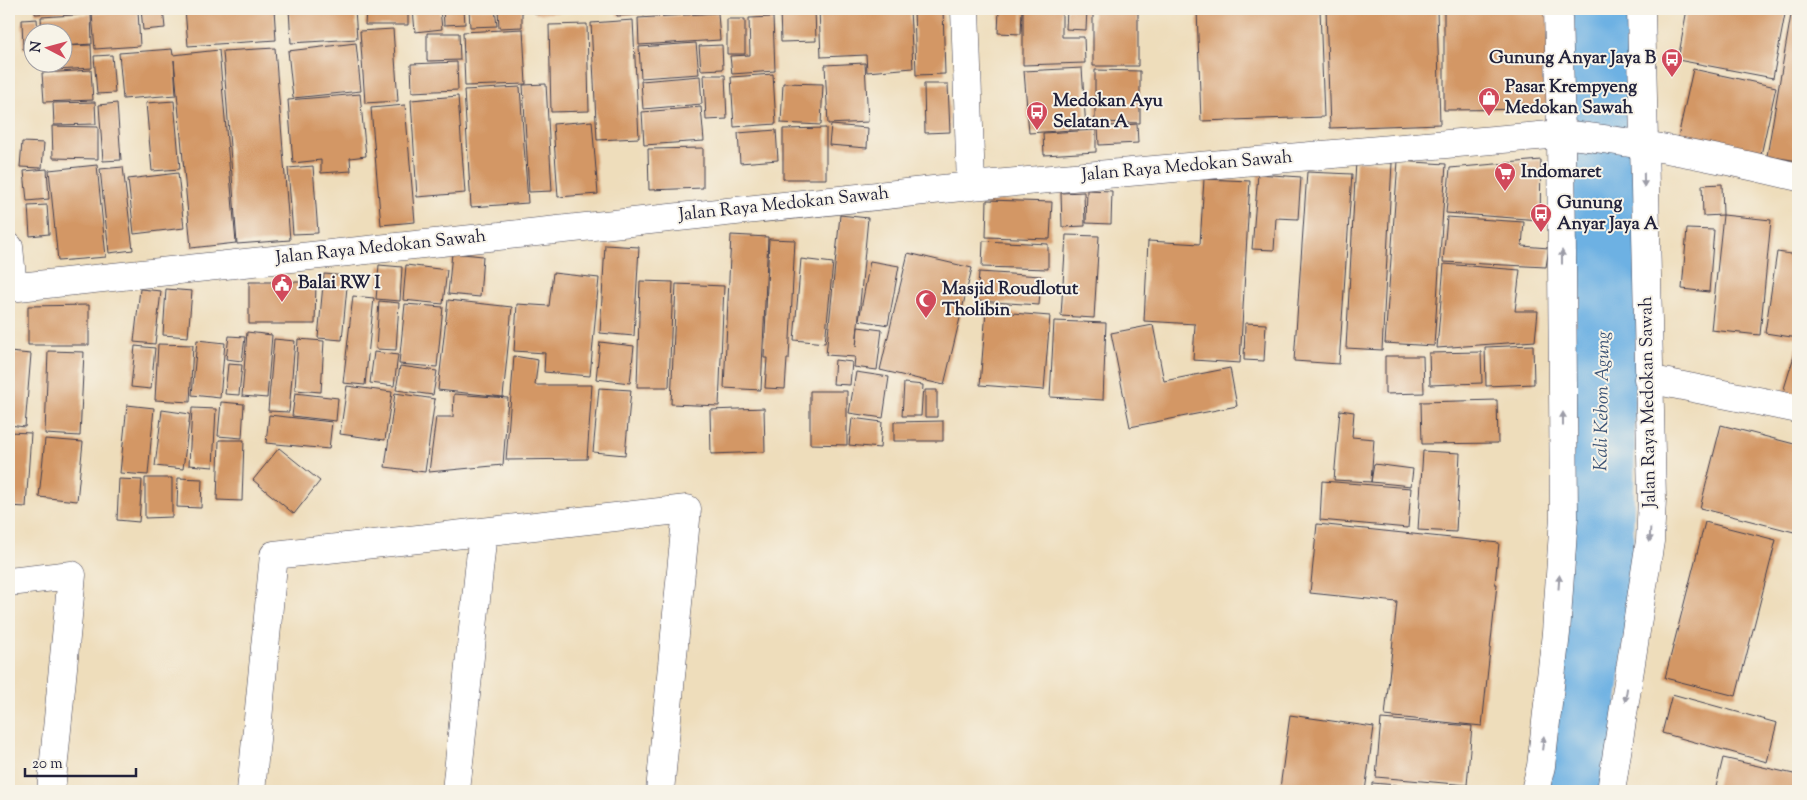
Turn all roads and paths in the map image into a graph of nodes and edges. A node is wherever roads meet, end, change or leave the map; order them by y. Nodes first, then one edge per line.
1 (965, 9) edge
2 (1558, 9) edge
3 (1641, 9) edge
4 (1567, 135) junction
5 (1631, 144) junction
6 (1798, 177) edge
7 (971, 186) junction
8 (9, 247) edge
9 (11, 287) edge
10 (1648, 379) junction
11 (1798, 409) edge
12 (483, 532) junction
13 (9, 582) edge
14 (51, 791) edge
15 (251, 791) edge
16 (456, 791) edge
17 (660, 791) edge
18 (1535, 791) edge
19 (1611, 791) edge

1 - 7 street
2 - 4 street
3 - 5 street, Jalan Raya Medokan Sawah
4 - 5 street, Jalan Raya Medokan Sawah
4 - 7 street, Jalan Raya Medokan Sawah
18 -> 4 street
5 - 6 street, Jalan Raya Medokan Sawah
5 -> 10 street, Jalan Raya Medokan Sawah
7 - 9 street, Jalan Raya Medokan Sawah
8 - 9 street
10 - 11 street
10 -> 19 street, Jalan Raya Medokan Sawah
12 - 15 street
12 - 16 street
12 - 17 street
13 - 14 street

